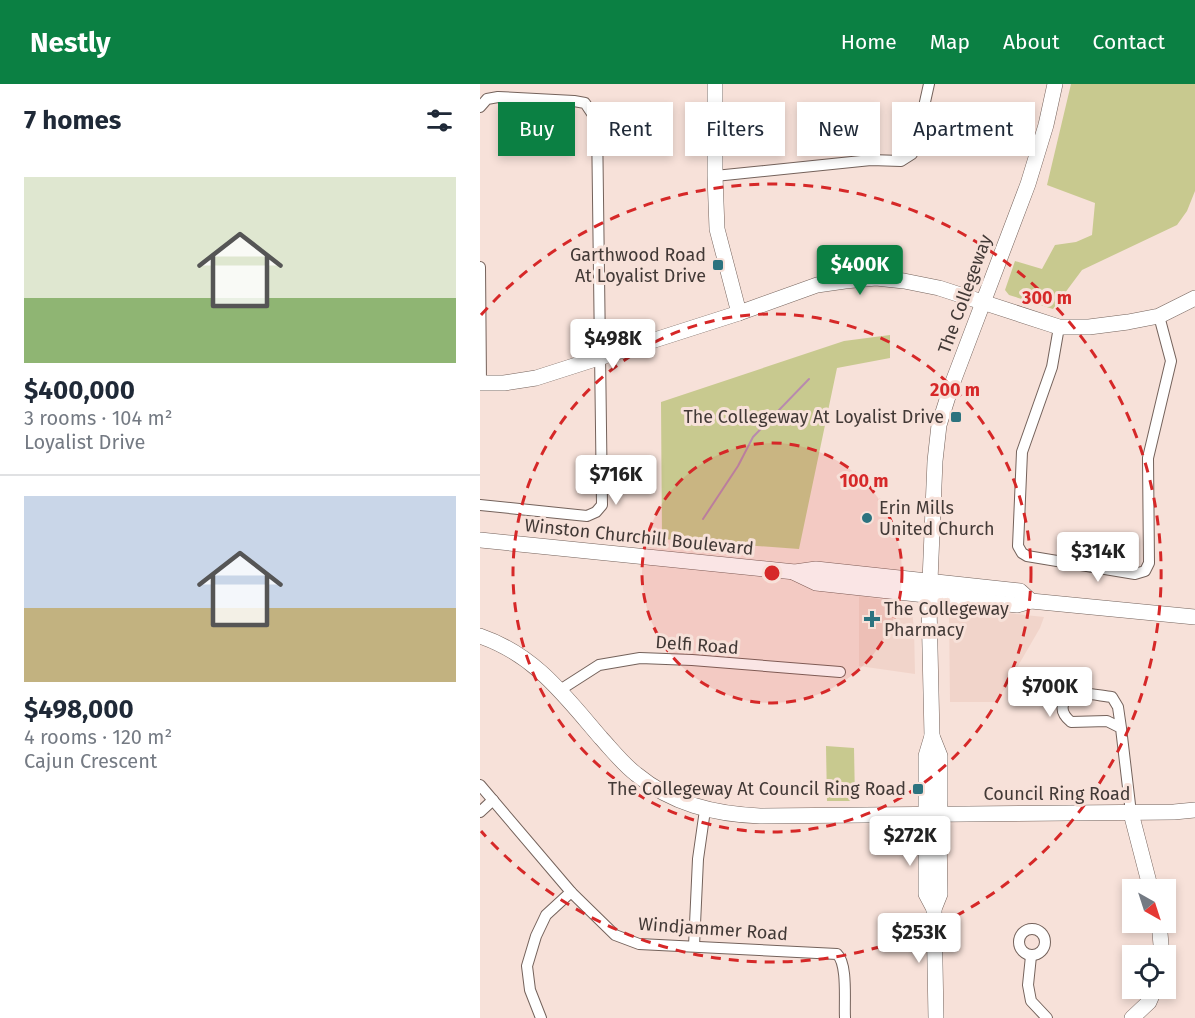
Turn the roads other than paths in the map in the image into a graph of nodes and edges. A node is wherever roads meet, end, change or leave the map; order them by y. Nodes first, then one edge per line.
1 (715, 84) edge
2 (929, 84) edge
3 (1055, 84) edge
4 (480, 107) edge
5 (715, 176) junction
6 (480, 267) edge
7 (1195, 298) edge
8 (983, 302) junction
9 (739, 313) junction
10 (1159, 316) junction
11 (1059, 327) junction
12 (598, 357) junction
13 (481, 383) edge
14 (480, 505) edge
15 (480, 540) edge
16 (930, 588) junction
17 (1195, 617) edge
18 (480, 636) edge
19 (840, 672) dead end
20 (560, 690) junction
21 (1121, 728) junction
22 (480, 785) edge
23 (493, 800) junction
24 (705, 810) junction
25 (1195, 810) edge
26 (480, 812) edge
27 (1131, 813) junction
28 (933, 814) junction
29 (1148, 879) edge
30 (571, 892) junction
31 (694, 946) junction
32 (1031, 956) dead end
33 (1150, 999) edge
34 (541, 1018) edge
35 (845, 1018) edge
36 (936, 1018) edge
37 (1047, 1018) edge
38 (1132, 1018) edge

1 - 5 street
2 - 5 street
3 - 8 street, The Collegeway
4 - 12 street
5 - 9 street
6 - 13 street
7 - 10 street
8 - 9 street
8 - 11 street
8 - 16 street, The Collegeway
9 - 12 street
10 - 11 street
10 - 11 street
12 - 13 street
12 - 14 street
15 - 16 street, Winston Churchill Boulevard
16 - 17 street, Winston Churchill Boulevard
16 - 28 street, The Collegeway
18 - 20 street, Council Ring Road
19 - 20 street, Delfi Road
20 - 24 street, Council Ring Road
21 - 21 street
21 - 27 street
22 - 23 street, Windjammer Road
23 - 26 street
23 - 30 street, Windjammer Road
24 - 28 street, Council Ring Road
24 - 31 street
25 - 27 street, Council Ring Road
27 - 28 street, Council Ring Road
27 - 29 street
28 - 36 street, The Collegeway
30 - 31 street, Windjammer Road
30 - 34 street
31 - 35 street, Windjammer Road
32 - 37 street
33 - 38 street

